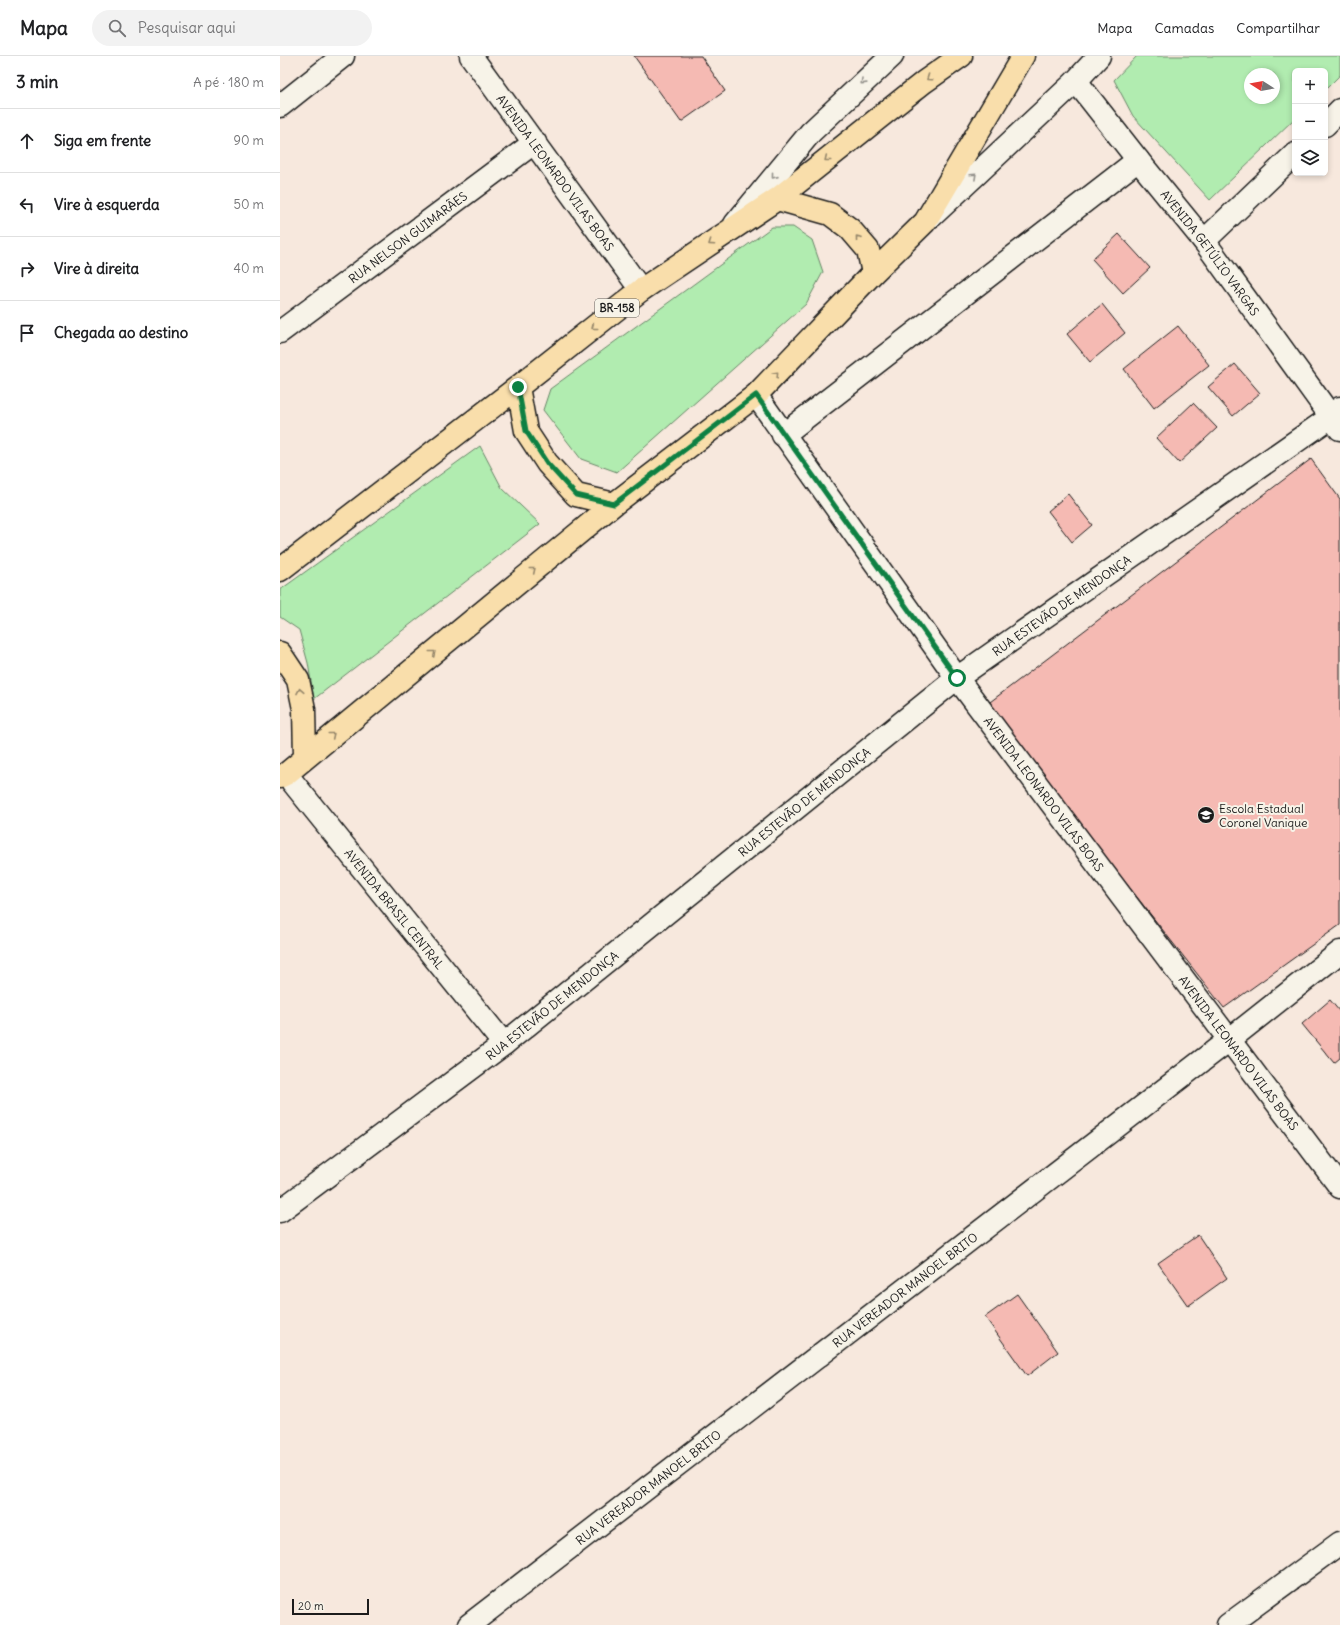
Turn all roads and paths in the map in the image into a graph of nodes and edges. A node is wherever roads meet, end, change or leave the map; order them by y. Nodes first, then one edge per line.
1 (343, 56) edge
2 (471, 56) edge
3 (892, 56) edge
4 (961, 56) edge
5 (1023, 56) edge
6 (1099, 56) edge
7 (1076, 81) junction
8 (280, 106) edge
9 (1340, 110) edge
10 (1328, 122) edge
11 (535, 142) junction
12 (1292, 157) edge
13 (1138, 160) junction
14 (777, 199) junction
15 (925, 222) junction
16 (730, 230) junction
17 (1204, 241) junction
18 (873, 273) junction
19 (641, 290) junction
20 (280, 332) edge
21 (518, 387) junction
22 (756, 395) junction
23 (1337, 418) edge
24 (783, 435) junction
25 (614, 504) junction
26 (280, 570) edge
27 (280, 653) edge
28 (957, 678) junction
29 (306, 757) junction
30 (283, 775) edge
31 (1340, 952) edge
32 (1229, 1040) junction
33 (504, 1044) junction
34 (1340, 1187) edge
35 (280, 1211) edge
36 (1340, 1543) edge
37 (469, 1625) edge
38 (1228, 1625) edge

1 - 8 street
2 - 11 street, AVENIDA LEONARDO VILAS BOAS
3 -> 16 street
4 -> 14 main road, BR-158
5 - 15 main road
6 - 7 street
7 - 13 street, AVENIDA GETÚLIO VARGAS
15 -> 7 street
9 - 10 street
11 - 19 street, AVENIDA LEONARDO VILAS BOAS
11 - 20 street, RUA NELSON GUIMARÃES
12 - 17 street
13 - 17 street, AVENIDA GETÚLIO VARGAS
13 - 24 street
14 - 16 main road, BR-158
18 -> 14 main road
15 - 18 main road
16 -> 19 main road, BR-158
17 - 23 street, AVENIDA GETÚLIO VARGAS
22 -> 18 main road
19 -> 21 main road, BR-158
21 - 25 main road
21 - 26 main road, BR-158
22 - 24 street, AVENIDA LEONARDO VILAS BOAS
22 - 25 main road
23 - 28 street, RUA ESTEVÃO DE MENDONÇA
24 - 28 street, AVENIDA LEONARDO VILAS BOAS
29 -> 25 main road
29 -> 27 main road
28 - 32 street, AVENIDA LEONARDO VILAS BOAS
28 - 33 street, RUA ESTEVÃO DE MENDONÇA
29 - 30 main road
30 - 33 street, AVENIDA BRASIL CENTRAL
31 - 32 street, RUA VEREADOR MANOEL BRITO
32 - 34 street, AVENIDA LEONARDO VILAS BOAS
32 - 37 street, RUA VEREADOR MANOEL BRITO
33 - 35 street, RUA ESTEVÃO DE MENDONÇA
36 - 38 street

